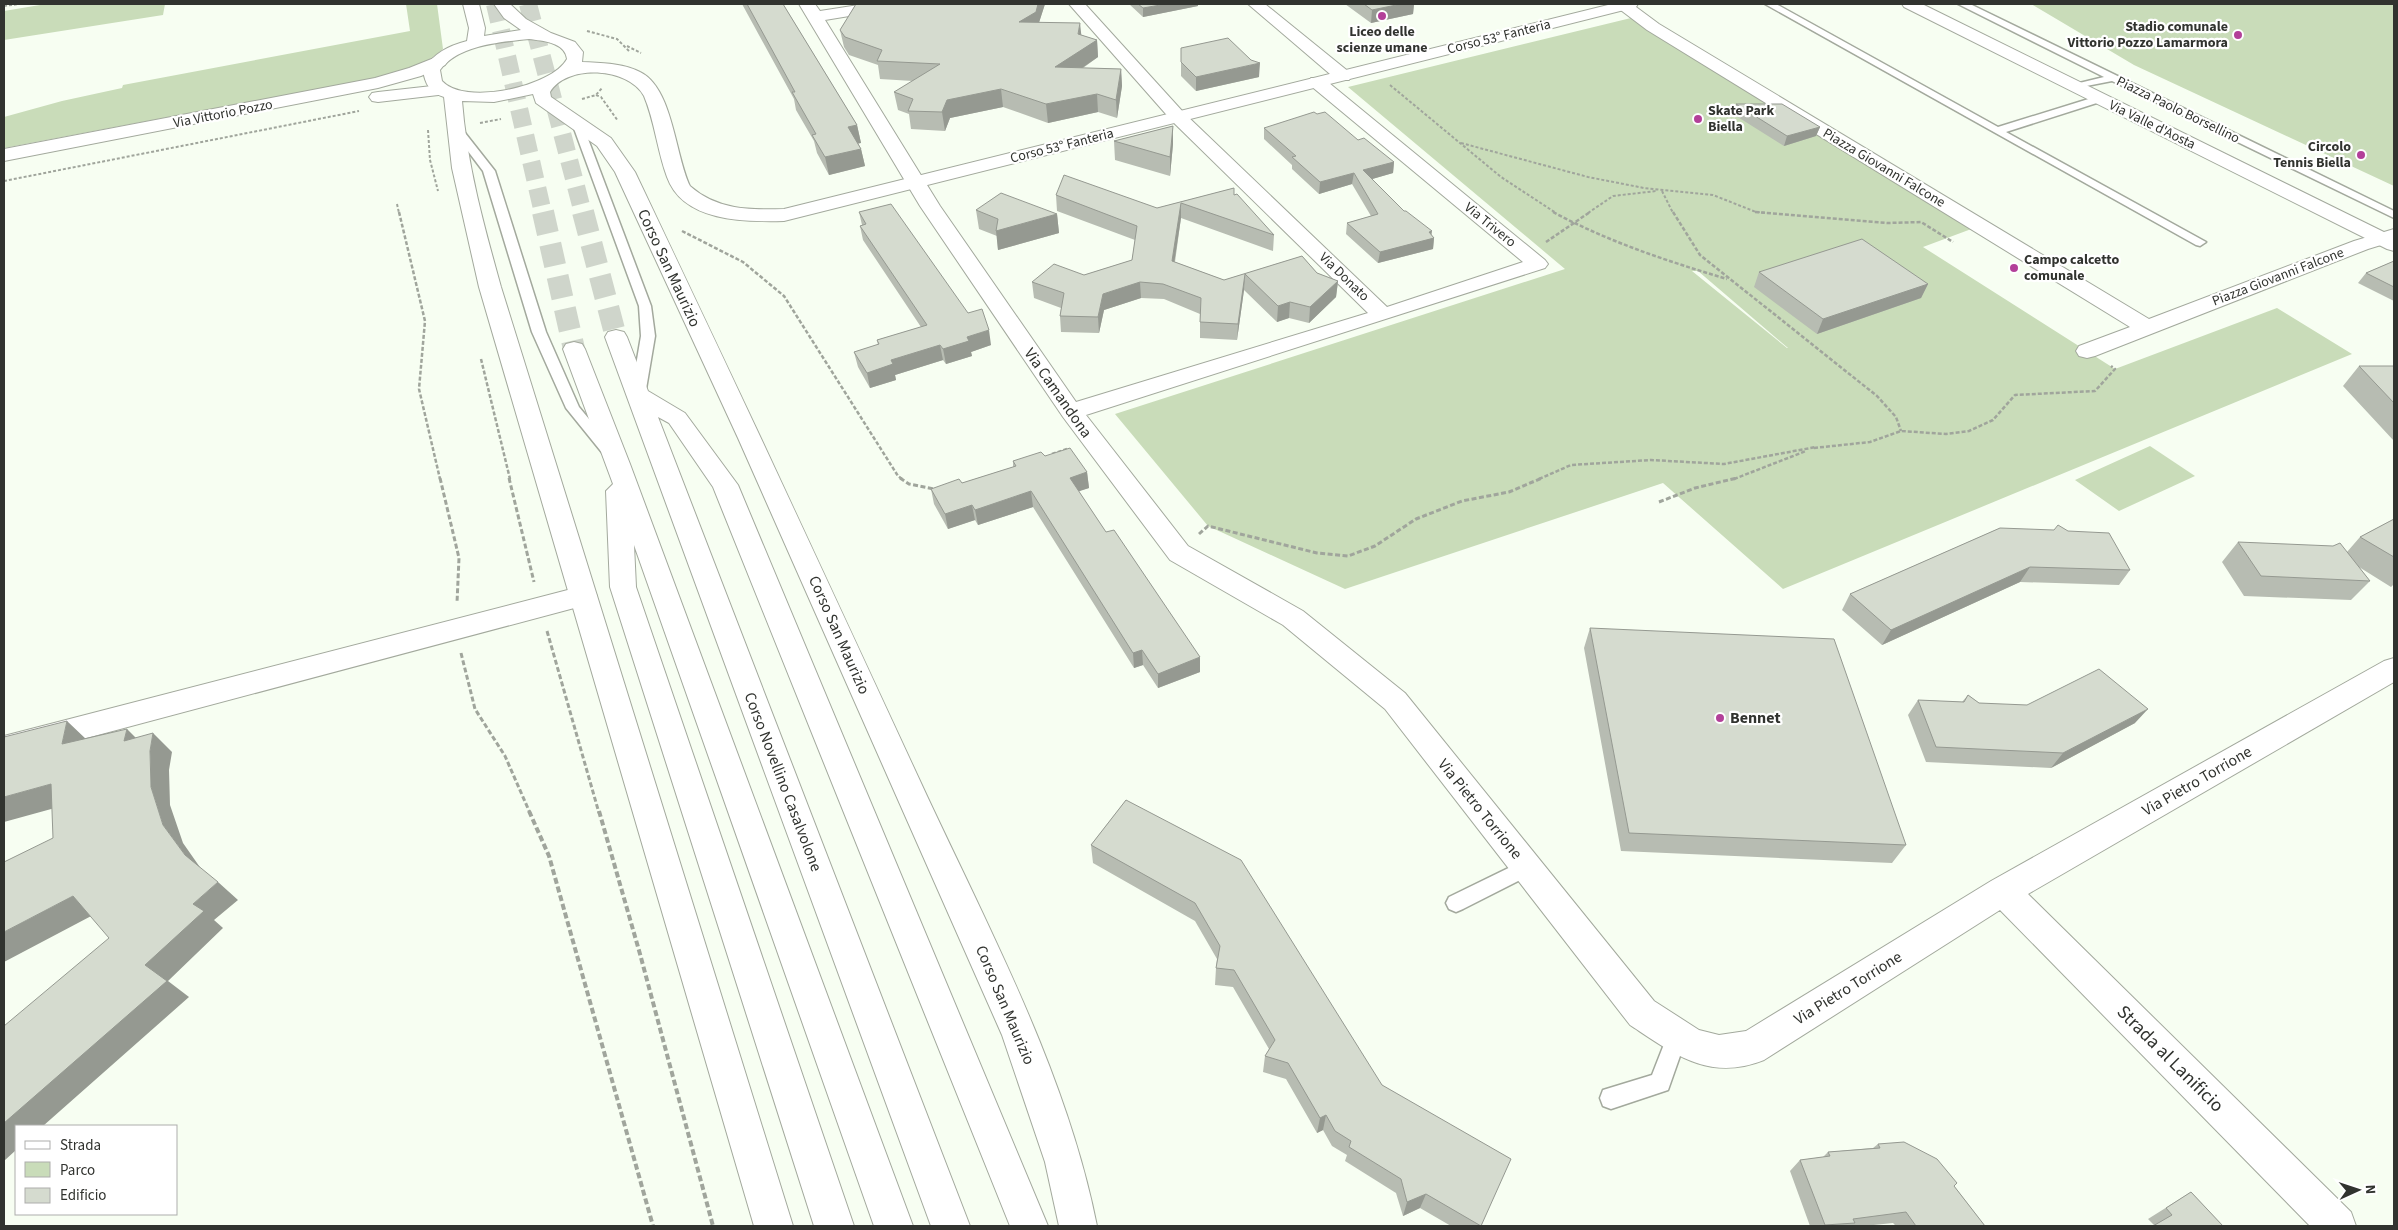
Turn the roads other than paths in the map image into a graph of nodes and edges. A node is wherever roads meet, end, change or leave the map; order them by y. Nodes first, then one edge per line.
1 (471, 4) edge
2 (502, 4) edge
3 (892, 4) edge
4 (1077, 4) edge
5 (1256, 4) edge
6 (1627, 4) edge
7 (1770, 4) edge
8 (1910, 4) edge
9 (1963, 4) edge
10 (811, 10) edge
11 (545, 35) junction
12 (475, 42) junction
13 (439, 61) junction
14 (571, 66) junction
15 (1343, 76) junction
16 (2111, 78) junction
17 (1317, 82) junction
18 (546, 84) junction
19 (2075, 87) junction
20 (447, 92) junction
21 (2099, 99) junction
22 (1178, 117) junction
23 (577, 123) junction
24 (441, 128) junction
25 (1997, 131) junction
26 (4, 155) edge
27 (4, 170) edge
28 (915, 183) junction
29 (2394, 215) edge
30 (2391, 240) edge
31 (2200, 242) dead end
32 (1383, 315) junction
33 (2146, 327) junction
34 (616, 337) tunnel mouth
35 (574, 349) tunnel mouth
36 (2087, 351) road end
37 (638, 395) junction
38 (1070, 412) junction
39 (618, 464) junction
40 (583, 596) junction
41 (2394, 669) edge
42 (1394, 701) joint
43 (4, 748) edge
44 (1527, 867) junction
45 (2003, 892) junction
46 (1456, 903) dead end
47 (1677, 1036) junction
48 (1612, 1098) dead end
49 (773, 1226) edge
50 (834, 1226) edge
51 (894, 1226) edge
52 (950, 1226) edge
53 (1029, 1226) edge
54 (1078, 1226) edge
55 (2337, 1226) edge

1 - 12 main road
2 - 11 main road
3 - 10 main road
4 - 22 main road, Via Donato
5 - 15 main road
6 - 15 main road, Corso 53° Fanteria
6 - 33 main road, Piazza Giovanni Falcone
7 - 25 lane
8 - 19 main road, Via Valle d'Aosta
9 - 16 lane, Piazza Paolo Borsellino
10 - 28 main road, Via Camandona
11 - 12 main road, Via Vittorio Pozzo
11 - 14 main road
12 - 13 main road, Via Vittorio Pozzo
13 - 20 main road
13 - 26 main road, Via Vittorio Pozzo
14 - 18 main road, Via Vittorio Pozzo
14 - 28 main road, Corso 53° Fanteria
15 - 17 main road, Corso 53° Fanteria
16 - 19 lane
16 - 29 lane, Piazza Paolo Borsellino
17 - 22 main road, Corso 53° Fanteria
17 - 32 main road, Via Trivero
18 - 20 main road, Via Vittorio Pozzo
18 - 23 main road, Corso San Maurizio
19 - 21 main road, Via Valle d'Aosta
20 - 24 main road
20 - 27 main road, Via Vittorio Pozzo
21 - 25 lane
21 - 30 main road, Via Valle d'Aosta
22 - 28 main road, Corso 53° Fanteria
22 - 32 main road, Via Donato
23 - 37 lane
23 - 54 main road, Corso San Maurizio
24 - 39 lane
24 - 40 main road
25 - 31 lane
28 - 38 main road, Via Camandona
30 - 33 main road, Piazza Giovanni Falcone
32 - 38 main road, Via Donato
33 - 36 main road, Piazza Giovanni Falcone
34 - 37 main road, Corso Novellino Casalvolone
35 - 39 main road
37 - 52 main road, Corso Novellino Casalvolone
37 - 53 main road
38 - 42 main road, Via Camandona
39 - 50 main road
39 - 51 main road
40 - 43 main road
40 - 49 main road
41 - 45 main road, Via Pietro Torrione
42 - 44 main road, Via Pietro Torrione
44 - 46 lane
44 - 47 main road, Via Pietro Torrione
45 - 47 main road, Via Pietro Torrione
45 - 55 main road, Strada al Lanificio
47 - 48 lane

